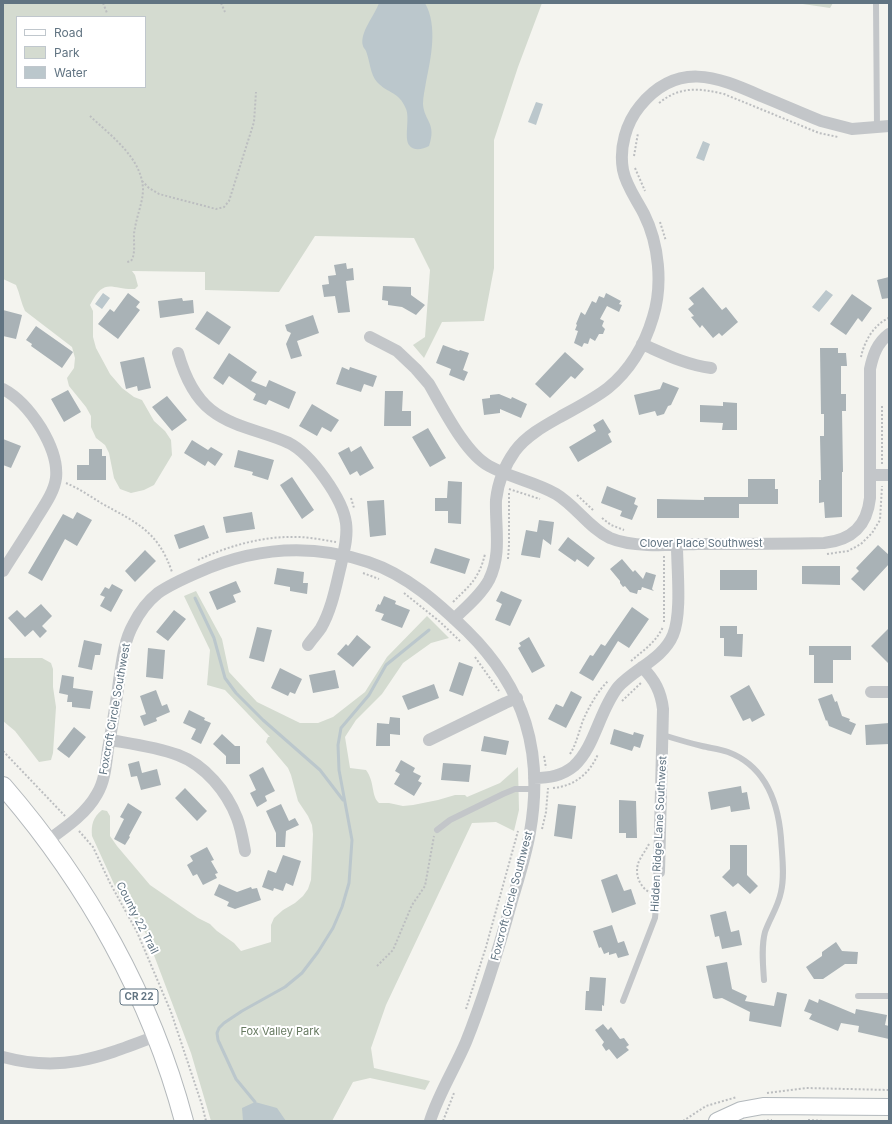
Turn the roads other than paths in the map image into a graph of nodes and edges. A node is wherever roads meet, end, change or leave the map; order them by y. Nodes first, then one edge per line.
1 (876, 3) edge
2 (883, 127) edge
3 (889, 334) edge
4 (370, 337) dead end
5 (642, 344) junction
6 (178, 353) dead end
7 (711, 368) dead end
8 (3, 389) edge
9 (503, 473) junction
10 (870, 475) junction
11 (889, 475) edge
12 (677, 545) junction
13 (343, 555) junction
14 (3, 571) edge
15 (454, 619) junction
16 (308, 645) dead end
17 (642, 667) junction
18 (871, 692) dead end
19 (889, 692) edge
20 (517, 698) junction
21 (663, 735) junction
22 (110, 740) junction
23 (429, 740) dead end
24 (534, 783) junction
25 (3, 786) edge
26 (437, 830) road end
27 (47, 841) junction
28 (245, 851) dead end
29 (659, 872) joint
30 (764, 980) dead end
31 (858, 996) dead end
32 (889, 996) edge
33 (623, 1001) dead end
34 (156, 1036) junction
35 (3, 1057) edge
36 (889, 1107) edge
37 (184, 1121) edge
38 (430, 1121) edge
39 (717, 1121) edge

1 - 2 lane
2 - 5 street
3 - 10 street, Clover Place Southwest
4 - 9 street, Clover Place Southwest
5 - 7 street
5 - 9 street
6 - 13 street
8 - 14 street
9 - 12 street, Clover Place Southwest
9 - 15 street
10 - 11 street
10 - 12 street, Clover Place Southwest
12 - 17 street
13 - 15 street, Foxcroft Circle Southwest
13 - 16 street
13 - 22 street, Foxcroft Circle Southwest
15 - 20 street, Foxcroft Circle Southwest
17 - 21 street, Hidden Ridge Lane Southwest
17 - 24 street
18 - 19 street
20 - 23 street
20 - 24 street, Foxcroft Circle Southwest
21 - 29 street, Hidden Ridge Lane Southwest
21 - 30 lane
22 - 27 street, Foxcroft Circle Southwest
22 - 28 street
24 - 26 lane
24 - 38 street, Foxcroft Circle Southwest
25 - 27 main road, CR 22
27 - 34 main road, CR 22
29 - 33 lane, Hidden Ridge Lane Southwest
31 - 32 lane
34 - 35 street
34 - 37 main road, CR 22
36 - 39 street

